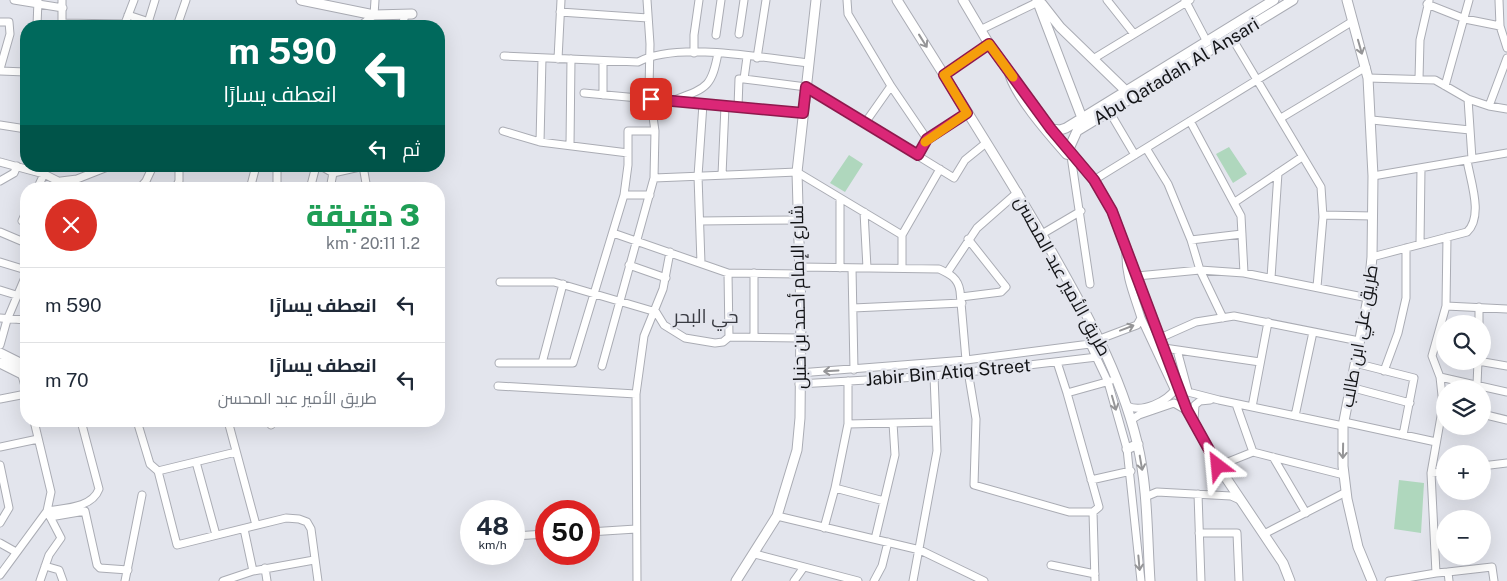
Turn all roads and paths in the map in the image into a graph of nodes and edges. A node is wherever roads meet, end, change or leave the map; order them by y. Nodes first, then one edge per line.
1 (14, 0) edge
2 (134, 0) edge
3 (155, 0) edge
4 (186, 0) edge
5 (301, 0) edge
6 (375, 0) edge
7 (561, 0) edge
8 (647, 0) edge
9 (700, 0) edge
10 (721, 0) edge
11 (744, 0) edge
12 (766, 0) edge
13 (813, 0) edge
14 (847, 0) edge
15 (897, 0) edge
16 (963, 0) edge
17 (1107, 0) edge
18 (1274, 0) edge
19 (1293, 0) edge
20 (1347, 0) edge
21 (1469, 0) edge
22 (1499, 0) edge
23 (311, 1) edge
24 (1038, 1) edge
25 (1187, 1) edge
26 (1428, 2) edge
27 (38, 3) edge
28 (63, 4) edge
29 (560, 12) junction
30 (128, 15) junction
31 (374, 15) junction
32 (408, 15) joint
33 (648, 18) junction
34 (1464, 19) junction
35 (37, 20) edge
36 (62, 20) edge
37 (126, 20) edge
38 (139, 20) edge
39 (149, 20) edge
40 (179, 20) edge
41 (368, 20) edge
42 (405, 20) edge
43 (1353, 21) junction
44 (0, 22) edge
45 (1500, 26) junction
46 (980, 30) junction
47 (739, 34) dead end
48 (1134, 34) junction
49 (716, 35) dead end
50 (1232, 38) junction
51 (1206, 40) junction
52 (989, 44) junction
53 (1507, 46) edge
54 (694, 53) junction
55 (718, 54) junction
56 (504, 56) dead end
57 (650, 56) junction
58 (747, 57) junction
59 (542, 58) junction
60 (757, 58) junction
61 (558, 59) junction
62 (1093, 59) junction
63 (571, 60) junction
64 (1507, 60) edge
65 (603, 61) junction
66 (809, 63) junction
67 (1366, 67) junction
68 (0, 70) edge
69 (1008, 70) junction
70 (20, 72) edge
71 (944, 75) junction
72 (1368, 78) junction
73 (744, 79) junction
74 (1258, 79) junction
75 (1419, 79) junction
76 (891, 86) junction
77 (1445, 86) junction
78 (806, 87) junction
79 (1125, 90) junction
80 (584, 93) dead end
81 (603, 95) junction
82 (651, 99) junction
83 (1468, 99) junction
84 (675, 100) junction
85 (703, 104) junction
86 (726, 106) junction
87 (1489, 106) junction
88 (738, 107) junction
89 (1507, 109) edge
90 (1109, 111) junction
91 (803, 113) junction
92 (967, 113) junction
93 (1082, 118) junction
94 (1281, 118) junction
95 (1372, 120) junction
96 (1190, 121) junction
97 (865, 123) junction
98 (0, 125) edge
99 (20, 128) edge
100 (1051, 129) junction
101 (1470, 130) junction
102 (503, 131) dead end
103 (655, 131) junction
104 (927, 139) junction
105 (540, 142) junction
106 (986, 143) junction
107 (570, 146) junction
108 (1146, 148) junction
109 (628, 153) junction
110 (1068, 153) junction
111 (1507, 153) edge
112 (918, 155) junction
113 (1136, 155) junction
114 (1302, 157) junction
115 (1469, 160) junction
116 (0, 162) edge
117 (17, 166) junction
118 (20, 167) edge
119 (1421, 168) junction
120 (940, 169) junction
121 (37, 172) edge
122 (95, 172) edge
123 (337, 172) edge
124 (797, 172) junction
125 (333, 173) joint
126 (1278, 173) junction
127 (44, 174) junction
128 (722, 175) junction
129 (698, 176) junction
130 (1374, 176) junction
131 (654, 178) junction
132 (1094, 180) junction
133 (0, 181) edge
134 (61, 181) joint
135 (40, 182) edge
136 (331, 182) edge
137 (1018, 192) junction
138 (624, 195) junction
139 (650, 195) junction
140 (840, 198) junction
141 (1235, 202) junction
142 (1080, 211) junction
143 (864, 212) junction
144 (1323, 215) junction
145 (1373, 216) junction
146 (700, 220) junction
147 (798, 220) junction
148 (0, 232) edge
149 (613, 233) junction
150 (1042, 234) junction
151 (1242, 234) junction
152 (902, 235) junction
153 (1447, 237) junction
154 (968, 239) junction
155 (20, 240) edge
156 (1191, 240) junction
157 (636, 241) junction
158 (1420, 244) junction
159 (1126, 248) junction
160 (1406, 248) junction
161 (670, 252) junction
162 (1372, 257) junction
163 (0, 262) edge
164 (701, 263) junction
165 (629, 265) junction
166 (20, 268) edge
167 (840, 268) junction
168 (852, 268) junction
169 (867, 268) junction
170 (902, 268) junction
171 (1200, 270) junction
172 (800, 271) junction
173 (728, 273) junction
174 (754, 273) junction
175 (948, 273) junction
176 (1244, 273) junction
177 (1136, 276) junction
178 (666, 278) junction
179 (1271, 278) junction
180 (500, 282) dead end
181 (563, 284) junction
182 (1090, 284) dead end
183 (20, 287) edge
184 (1317, 287) junction
185 (0, 290) edge
186 (594, 292) junction
187 (16, 295) junction
188 (1368, 298) junction
189 (619, 300) junction
190 (961, 300) junction
191 (1446, 306) junction
192 (853, 308) junction
193 (1479, 308) junction
194 (1507, 309) edge
195 (656, 312) junction
196 (1479, 315) edge
197 (1141, 318) junction
198 (1223, 318) junction
199 (3, 319) edge
200 (20, 320) edge
201 (1090, 320) junction
202 (1268, 322) junction
203 (1313, 332) junction
204 (729, 337) junction
205 (754, 337) junction
206 (800, 338) junction
207 (1160, 338) junction
208 (1100, 339) junction
209 (1359, 341) junction
210 (1090, 344) junction
211 (0, 346) edge
212 (1164, 348) junction
213 (1177, 350) junction
214 (0, 353) edge
215 (1014, 354) junction
216 (1097, 357) junction
217 (966, 360) junction
218 (1057, 362) junction
219 (1260, 362) junction
220 (0, 363) edge
221 (20, 363) edge
222 (498, 363) dead end
223 (542, 363) junction
224 (1354, 363) junction
225 (602, 366) dead end
226 (1017, 366) junction
227 (1507, 366) edge
228 (876, 368) junction
229 (854, 370) junction
230 (968, 371) junction
231 (1384, 371) junction
232 (799, 373) junction
233 (20, 374) edge
234 (934, 376) junction
235 (1440, 377) junction
236 (877, 380) junction
237 (1118, 380) junction
238 (1440, 380) edge
239 (1454, 380) edge
240 (1477, 380) edge
241 (848, 381) junction
242 (1108, 382) junction
243 (799, 384) junction
244 (498, 386) dead end
245 (1177, 386) junction
246 (1350, 387) junction
247 (1491, 388) edge
248 (1188, 392) junction
249 (1507, 392) edge
250 (1067, 393) junction
251 (20, 394) edge
252 (636, 394) junction
253 (0, 399) edge
254 (1219, 400) junction
255 (1410, 403) junction
256 (1236, 404) junction
257 (1126, 406) junction
258 (1252, 407) junction
259 (1187, 410) junction
260 (1295, 416) junction
261 (1491, 416) edge
262 (1131, 420) junction
263 (1507, 420) edge
264 (936, 422) junction
265 (893, 423) junction
266 (1194, 423) junction
267 (848, 424) junction
268 (1343, 424) junction
269 (35, 427) edge
270 (84, 427) edge
271 (139, 427) edge
272 (230, 427) edge
273 (1403, 435) junction
274 (1438, 435) edge
275 (38, 439) junction
276 (1436, 442) junction
277 (1138, 444) junction
278 (0, 447) edge
279 (1127, 449) junction
280 (236, 452) junction
281 (1253, 452) junction
282 (1273, 457) junction
283 (196, 462) junction
284 (1507, 463) edge
285 (0, 465) edge
286 (1491, 465) edge
287 (1218, 466) junction
288 (1131, 471) junction
289 (158, 472) junction
290 (1431, 472) junction
291 (1436, 472) edge
292 (1344, 475) junction
293 (1091, 480) junction
294 (2, 487) edge
295 (835, 488) junction
296 (1346, 492) junction
297 (1198, 494) junction
298 (142, 496) dead end
299 (1145, 497) junction
300 (1241, 500) junction
301 (884, 501) junction
302 (1093, 512) junction
303 (1306, 513) junction
304 (49, 514) junction
305 (777, 516) junction
306 (1146, 520) junction
307 (1136, 521) junction
308 (0, 523) edge
309 (256, 525) junction
310 (244, 528) junction
311 (824, 528) junction
312 (636, 529) junction
313 (600, 531) edge
314 (1199, 533) junction
315 (1264, 534) junction
316 (216, 535) junction
317 (875, 539) junction
318 (888, 542) junction
319 (0, 543) edge
320 (920, 550) junction
321 (16, 552) junction
322 (755, 554) junction
323 (314, 560) junction
324 (1051, 565) dead end
325 (46, 566) junction
326 (804, 567) junction
327 (266, 568) junction
328 (128, 570) junction
329 (253, 571) junction
330 (1448, 572) junction
331 (1436, 573) junction
332 (0, 575) edge
333 (1095, 577) edge
334 (40, 581) edge
335 (63, 581) edge
336 (125, 581) edge
337 (223, 581) edge
338 (267, 581) edge
339 (318, 581) edge
340 (637, 581) edge
341 (736, 581) edge
342 (794, 581) edge
343 (858, 581) edge
344 (874, 581) edge
345 (913, 581) edge
346 (984, 581) edge
347 (1141, 581) edge
348 (1150, 581) edge
349 (1201, 581) edge
350 (1239, 581) edge
351 (1290, 581) edge
352 (1372, 581) edge
353 (1389, 581) edge
354 (1449, 581) edge
355 (1494, 581) edge

1 - 27 street
2 - 30 street
3 - 39 street
4 - 40 street
5 - 23 main road
6 - 31 street
7 - 29 street
8 - 33 street
9 - 54 street
10 - 49 street
11 - 47 street
12 - 60 street
13 - 66 main road, شارع الإمام أحمد بن حنبل
14 - 76 street
15 -> 71 main road, طريق الأمير عبد المحسن
16 - 46 main road
17 - 48 street
18 - 51 main road, Abu Qatadah Al Ansari
19 - 50 main road, Abu Qatadah Al Ansari
20 - 43 main road, طريق علي ابن طالب
21 - 34 street
22 - 45 street
23 - 31 main road
24 - 46 street
24 - 62 main road
24 - 93 main road
25 - 48 street
25 - 51 street
26 - 34 street
26 - 75 street
27 - 28 street
27 - 35 street
28 - 36 street
29 - 33 street
29 - 61 street
30 - 37 street
30 - 38 street
31 - 32 main road
31 - 41 street
32 - 42 street
33 - 57 street
34 - 45 street
34 - 77 street
43 -> 67 main road, طريق علي ابن طالب
43 - 74 street
44 - 68 street
45 - 53 street
46 - 52 main road
48 - 62 street
50 - 74 street
50 - 90 main road, Abu Qatadah Al Ansari
51 - 79 main road, Abu Qatadah Al Ansari
52 - 69 main road
52 - 71 street
54 - 55 street
54 - 57 street
55 - 58 street
55 - 84 street
56 - 59 street
57 - 65 street
57 - 82 street
58 - 60 street
58 - 73 street
59 - 61 street
59 - 105 street
60 - 66 street
61 - 63 street
62 - 79 main road
63 - 65 street
63 - 107 street
64 - 87 street
65 - 81 street
66 - 78 main road, شارع الإمام أحمد بن حنبل
67 - 72 main road, طريق علي ابن طالب
67 - 94 street
68 - 70 street
69 - 100 main road
69 - 110 street
71 - 92 main road, طريق الأمير عبد المحسن
72 - 75 street
72 - 95 main road, طريق علي ابن طالب
73 - 78 street
73 - 88 street
74 - 94 street
74 - 96 street
75 - 77 street
76 - 97 street
76 - 104 street
77 - 83 street
78 - 91 main road, شارع الإمام أحمد بن حنبل
78 - 97 street
79 - 93 main road, Abu Qatadah Al Ansari
80 - 81 street
81 - 82 street
82 - 84 street
82 - 103 street
83 - 87 street
83 - 101 street
84 - 85 street
85 - 86 street
85 - 129 street
86 - 88 street
86 - 128 street
87 - 89 street
88 - 91 street
90 - 110 main road, Abu Qatadah Al Ansari
90 - 113 street
91 - 124 main road, شارع الإمام أحمد بن حنبل
92 - 104 street
92 - 106 main road, طريق الأمير عبد المحسن
93 - 100 main road, Abu Qatadah Al Ansari
94 - 114 street
95 - 101 street
95 - 130 main road, طريق علي ابن طالب
96 - 108 street
96 - 141 street
97 - 112 street
98 - 99 street
100 - 110 main road
101 - 115 street
102 - 105 street
103 - 109 street
103 - 131 street
104 - 112 street
105 - 107 street
106 - 120 street
106 - 137 main road, طريق الأمير عبد المحسن
107 - 109 street
108 - 113 street
108 - 156 street
109 - 138 street
110 - 132 main road
110 - 142 street
111 - 115 street
112 - 120 street
113 - 132 street
114 - 126 street
114 - 144 street
115 - 119 street
115 - 153 street
116 - 117 street
117 - 118 street
117 - 133 street
119 - 130 street
119 - 158 street
120 - 152 street
121 - 127 street
122 - 134 street
123 - 125 street
124 - 128 street
124 - 140 street
124 - 147 main road, شارع الإمام أحمد بن حنبل
125 - 136 street
126 - 141 street
126 - 179 street
127 - 134 street
127 - 135 street
128 - 129 street
129 - 131 street
129 - 146 street
130 - 145 main road, طريق علي ابن طالب
131 - 139 street
132 - 159 main road
137 - 150 main road, طريق الأمير عبد المحسن
137 - 154 street
138 - 139 street
138 - 149 street
139 - 157 street
140 - 143 street
140 - 167 street
141 - 151 street
142 - 150 street
142 - 182 street
143 - 152 street
143 - 169 street
144 - 145 street
144 - 184 street
145 - 162 main road, طريق علي ابن طالب
146 - 147 street
146 - 164 street
147 - 172 main road, شارع الإمام أحمد بن حنبل
148 - 155 street
149 - 157 street
149 - 186 street
150 - 201 main road, طريق الأمير عبد المحسن
151 - 156 street
151 - 176 street
152 - 170 street
153 - 158 street
153 - 191 street
154 - 175 street
154 - 190 street
156 - 171 street
157 - 161 street
157 - 165 street
158 - 160 street
159 - 177 main road
159 - 197 street
160 - 162 street
160 - 231 street
161 - 164 street
161 - 178 street
162 - 188 main road, طريق علي ابن طالب
163 - 166 street
164 - 173 street
165 - 178 street
165 - 189 street
167 - 168 street
167 - 172 street
168 - 169 street
168 - 192 street
169 - 170 street
170 - 175 street
171 - 176 street
171 - 177 street
171 - 198 street
172 - 174 street
172 - 206 main road, شارع الإمام أحمد بن حنبل
173 - 174 street
173 - 204 street
174 - 205 street
175 - 190 street
176 - 179 street
177 - 207 main road
178 - 195 street
179 - 184 street
180 - 181 street
181 - 186 street
181 - 223 street
183 - 187 street
184 - 188 street
185 - 187 street
186 - 189 street
186 - 223 street
187 - 199 street
188 - 209 main road, طريق علي ابن طالب
189 - 195 street
189 - 225 street
190 - 192 street
190 - 217 street
191 - 193 street
191 - 235 street
192 - 229 street
193 - 194 street
193 - 196 street
195 - 204 street
195 - 252 street
208 -> 197 street
197 - 245 street
198 - 202 street
198 - 207 street
199 - 200 street
199 - 211 street
201 - 208 main road, طريق الأمير عبد المحسن
201 - 210 street
202 - 203 street
202 - 219 street
203 - 209 street
203 - 260 street
204 - 205 street
205 - 206 street
206 - 232 main road, شارع الإمام أحمد بن حنبل
207 - 212 main road
208 - 237 main road, طريق الأمير عبد المحسن
209 - 224 main road, طريق علي ابن طالب
210 - 215 street, Jabir Bin Atiq Street
210 - 216 street
212 - 213 street
212 - 245 main road
213 - 219 street
213 - 248 street
214 - 221 main road
215 - 217 street, Jabir Bin Atiq Street
215 - 226 street
216 - 218 street, Jabir Bin Atiq Street
216 - 242 street
217 - 228 street, Jabir Bin Atiq Street
218 - 226 street, Jabir Bin Atiq Street
218 - 250 street
219 - 258 street
220 - 233 main road
222 - 223 street
224 - 231 street
224 - 246 main road, طريق علي ابن طالب
226 - 230 street, Jabir Bin Atiq Street
227 - 240 street
228 - 229 street, Jabir Bin Atiq Street
228 - 236 street
229 -> 232 street, Jabir Bin Atiq Street
230 - 234 street, Jabir Bin Atiq Street
230 - 302 street
231 - 255 street
232 - 243 main road, شارع الإمام أحمد بن حنبل
234 - 236 street, Jabir Bin Atiq Street
234 - 264 street
235 - 238 street
235 - 239 street
236 - 241 street, Jabir Bin Atiq Street
237 - 242 street
237 - 257 main road, طريق الأمير عبد المحسن
241 - 243 street, Jabir Bin Atiq Street
241 - 267 street
242 - 250 street
242 -> 279 street
243 - 305 main road, شارع الإمام أحمد بن حنبل
244 - 252 street
245 - 248 street
245 - 257 street
245 - 259 main road
246 - 255 street
246 - 268 main road, طريق علي ابن طالب
247 - 249 street
248 - 254 street
250 - 293 street
251 - 253 street
252 - 312 street
254 - 256 street
254 - 266 street
255 - 273 street
256 - 258 street
256 - 281 street
257 - 262 main road, طريق الأمير عبد المحسن
258 - 260 street
259 - 262 street
259 - 266 main road
260 - 268 street
261 - 263 street
262 - 277 main road, طريق الأمير عبد المحسن
264 - 265 street
264 - 320 street
265 - 267 street
265 - 301 street
266 - 287 main road
267 - 295 street
268 - 273 street
268 -> 292 main road, طريق علي ابن طالب
269 - 275 street
270 - 304 street
271 - 289 street
272 - 280 street
273 - 276 street
274 - 276 street
275 - 278 street
275 - 304 street
276 - 290 street
277 - 279 main road
277 -> 299 main road, طريق الأمير عبد المحسن
279 - 288 street
280 - 283 street
280 - 309 street
281 - 282 street
281 - 287 street
282 - 292 street
282 - 303 street
283 - 289 street
283 - 316 street
284 - 286 street
285 - 294 street
287 - 300 main road
288 - 293 street
288 - 307 street
289 - 316 street
290 - 291 street
290 - 331 street
292 - 296 main road, طريق علي ابن طالب
293 - 302 street
294 - 308 street
295 - 301 street
295 - 311 street
296 - 303 street
296 - 352 main road, طريق علي ابن طالب
297 - 299 street
297 - 300 street
297 - 314 street
298 - 328 street
299 - 306 main road, طريق الأمير عبد المحسن
300 - 315 main road
301 - 317 street
302 - 333 street
303 - 315 street
304 - 321 street
304 - 325 street
304 - 328 street
305 - 311 street
305 - 322 main road, شارع الإمام أحمد بن حنبل
306 - 307 main road
306 - 348 main road, طريق الأمير عبد المحسن
307 -> 347 street
309 - 310 street
309 - 323 street
310 - 316 street
310 - 329 street
311 - 317 street
312 - 313 street
312 - 340 street
314 - 349 street
314 - 350 street
315 - 351 main road
317 - 318 street
318 - 320 street
318 - 344 street
319 - 321 street
320 - 345 street
320 - 346 street
321 - 332 street
322 - 326 street
322 - 341 main road, شارع الإمام أحمد بن حنبل
323 - 327 street
323 - 339 street
324 - 333 street
325 - 334 street
325 - 335 street
326 - 342 street
326 - 343 street
327 - 329 street
327 - 338 street
328 - 336 street
329 - 337 street
330 - 331 street
330 - 354 street
330 - 355 street
331 - 353 street

